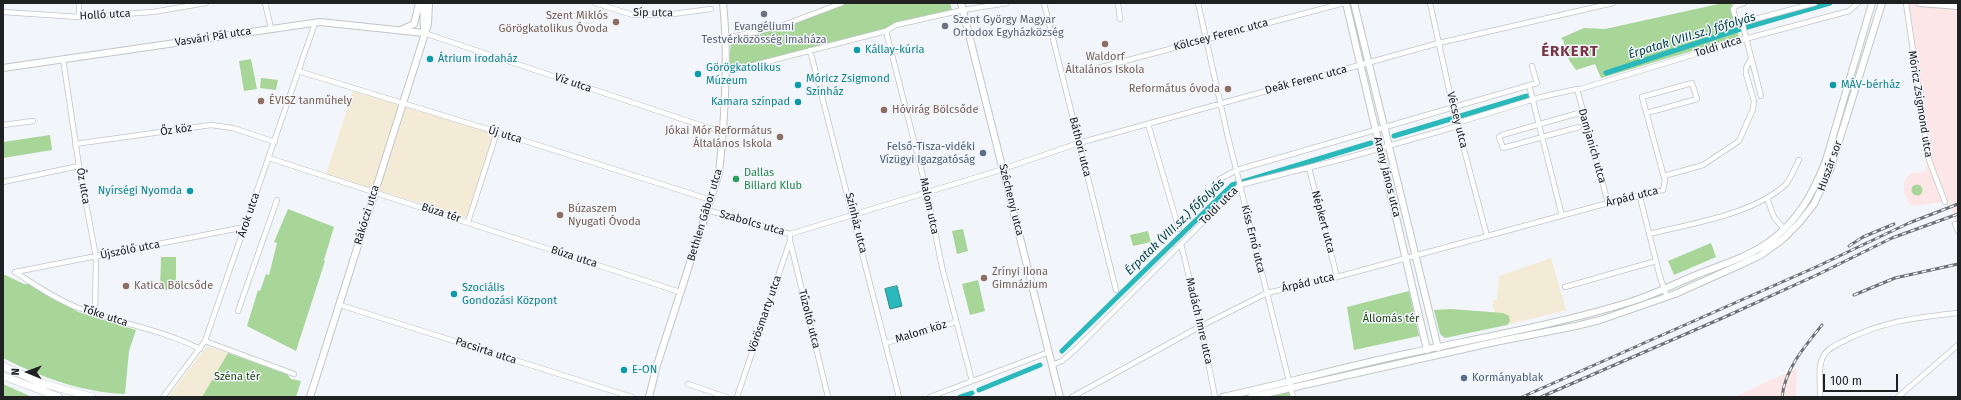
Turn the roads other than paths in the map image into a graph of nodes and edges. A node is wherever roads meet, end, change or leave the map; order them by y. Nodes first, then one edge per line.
1 (79, 3) edge
2 (206, 3) edge
3 (265, 3) edge
4 (419, 3) edge
5 (423, 3) edge
6 (429, 3) edge
7 (595, 3) edge
8 (723, 3) edge
9 (842, 3) edge
10 (961, 3) edge
11 (1007, 3) edge
12 (1044, 3) edge
13 (1118, 3) edge
14 (1198, 3) edge
15 (1345, 3) edge
16 (1354, 3) edge
17 (1430, 3) edge
18 (1612, 3) edge
19 (1744, 3) edge
20 (1815, 3) edge
21 (1858, 3) edge
22 (1872, 3) edge
23 (1882, 3) edge
24 (1906, 3) edge
25 (1920, 3) edge
26 (185, 5) edge
27 (1958, 6) edge
28 (711, 9) dead end
29 (963, 10) junction
30 (3, 12) edge
31 (79, 17) junction
32 (1120, 19) dead end
33 (315, 23) junction
34 (1742, 24) junction
35 (271, 28) junction
36 (392, 30) junction
37 (886, 31) junction
38 (424, 33) junction
39 (1745, 37) junction
40 (726, 38) junction
41 (1206, 39) junction
42 (1439, 43) junction
43 (810, 50) junction
44 (63, 59) junction
45 (1751, 59) junction
46 (1368, 63) junction
47 (1361, 66) junction
48 (1532, 66) dead end
49 (3, 68) edge
50 (1098, 68) dead end
51 (725, 70) junction
52 (298, 72) junction
53 (1529, 85) junction
54 (1577, 89) junction
55 (1761, 96) dead end
56 (1532, 99) junction
57 (402, 103) junction
58 (1221, 103) junction
59 (1454, 110) junction
60 (1582, 112) junction
61 (1647, 113) junction
62 (33, 121) dead end
63 (1457, 123) junction
64 (1148, 124) junction
65 (1539, 124) junction
66 (3, 126) edge
67 (1384, 127) junction
68 (1578, 127) dead end
69 (722, 130) junction
70 (1375, 130) junction
71 (497, 132) junction
72 (1542, 138) junction
73 (275, 142) junction
74 (1079, 143) junction
75 (75, 144) junction
76 (1389, 146) junction
77 (1380, 149) junction
78 (269, 158) junction
79 (1799, 160) dead end
80 (79, 166) junction
81 (1003, 167) junction
82 (1309, 168) junction
83 (1238, 173) junction
84 (1664, 176) junction
85 (1220, 179) dead end
86 (3, 182) edge
87 (1240, 184) junction
88 (374, 192) junction
89 (927, 192) junction
90 (1640, 197) junction
91 (1767, 198) junction
92 (277, 200) dead end
93 (711, 200) junction
94 (1945, 202) dead end
95 (1608, 203) junction
96 (707, 210) junction
97 (853, 214) junction
98 (1562, 216) junction
99 (468, 222) junction
100 (1954, 224) dead end
101 (245, 226) junction
102 (1179, 228) dead end
103 (1784, 229) junction
104 (1958, 231) edge
105 (790, 234) junction
106 (1649, 234) junction
107 (1487, 236) junction
108 (790, 241) junction
109 (1181, 244) junction
110 (1414, 256) junction
111 (96, 257) junction
112 (1407, 258) junction
113 (1656, 261) junction
114 (15, 272) joint
115 (1337, 277) junction
116 (1565, 287) dead end
117 (1116, 290) dead end
118 (1664, 290) junction
119 (680, 292) junction
120 (1267, 293) junction
121 (1666, 297) junction
122 (340, 305) junction
123 (238, 311) dead end
124 (1958, 313) edge
125 (95, 314) junction
126 (956, 322) junction
127 (1201, 326) junction
128 (205, 341) junction
129 (886, 343) junction
130 (1958, 346) edge
131 (1438, 348) junction
132 (200, 350) junction
133 (1427, 350) junction
134 (1049, 352) junction
135 (1434, 356) junction
136 (1052, 365) junction
137 (3, 366) edge
138 (294, 374) dead end
139 (3, 376) edge
140 (1290, 380) junction
141 (972, 381) junction
142 (688, 384) dead end
143 (1292, 387) junction
144 (738, 396) edge
145 (59, 397) edge
146 (92, 397) edge
147 (163, 397) edge
148 (310, 397) edge
149 (632, 397) edge
150 (649, 397) edge
151 (726, 397) edge
152 (828, 397) edge
153 (899, 397) edge
154 (930, 397) edge
155 (1060, 397) edge
156 (1072, 397) edge
157 (1215, 397) edge
158 (1223, 397) edge
159 (1251, 397) edge
160 (1293, 397) edge
161 (1820, 397) edge
162 (1898, 397) edge

1 - 31 street
2 - 26 street, Holló utca
3 - 35 street
4 - 36 street
5 - 38 street, Rákóczi utca
6 - 38 street, Rákóczi utca
7 - 28 street, Síp utca
8 - 40 street, Bethlen Gábor utca
9 - 40 street
10 - 29 street, Széchenyi utca
11 - 29 street
12 - 74 street, Báthori utca
13 - 32 street
14 - 41 street, Kiss Ernő utca
15 - 41 street, Kölcsey Ferenc utca
15 - 47 street, Arany János utca
16 - 46 street, Arany János utca
17 - 42 street, Vécsey utca
18 - 42 street, Deák Ferenc utca
19 - 34 street, Toldi utca
20 - 34 street, Toldi utca
21 - 39 street, Toldi utca
22 - 103 street, Huszár sor
23 - 121 street, Huszár sor
24 - 94 street, Móricz Zsigmond utca
25 - 27 street
26 - 31 street, Holló utca
29 - 37 street
29 - 81 street, Széchenyi utca
30 - 31 street, Holló utca
33 - 35 street, Vasvári Pál utca
33 - 36 street, Vasvári Pál utca
33 - 52 street, Árok utca
34 - 39 street
35 - 44 street, Vasvári Pál utca
36 - 38 street, Vasvári Pál utca
37 - 43 street
37 - 89 street, Malom utca
38 - 57 street, Rákóczi utca
38 - 69 street, Víz utca
39 - 45 street
39 - 54 street, Toldi utca
40 - 51 street, Bethlen Gábor utca
41 - 50 street, Kölcsey Ferenc utca
41 - 58 street, Kiss Ernő utca
42 - 46 street, Deák Ferenc utca
42 - 59 street, Vécsey utca
43 - 51 street
43 - 97 street, Színház utca
44 - 49 street, Vasvári Pál utca
44 - 75 street, Őz utca
45 - 55 street
45 - 84 street, Árpád utca
46 - 47 street, Deák Ferenc utca
46 - 67 street, Arany János utca
47 - 58 street, Deák Ferenc utca
47 - 70 street, Arany János utca
48 - 53 street, Toldi utca
51 - 69 street, Bethlen Gábor utca
52 - 57 street, Új utca
52 - 73 street, Árok utca
53 - 56 street
53 - 59 street, Toldi utca
54 - 56 street, Toldi utca
54 - 60 street, Damjanich utca
56 - 63 street, Toldi utca
56 - 65 street
57 - 71 street, Új utca
57 - 88 street, Rákóczi utca
58 - 64 street, Deák Ferenc utca
58 - 83 street, Kiss Ernő utca
59 - 63 street, Vécsey utca
59 - 67 street, Toldi utca
60 - 65 street
60 - 95 street, Damjanich utca
61 - 61 street
61 - 84 street
62 - 66 street
63 - 76 street, Toldi utca
63 - 107 street, Vécsey utca
64 - 74 street, Deák Ferenc utca
64 - 102 street
65 - 72 street
65 - 72 street
67 - 70 street, Toldi utca
67 - 76 street, Arany János utca
68 - 72 street
69 - 93 street, Bethlen Gábor utca
70 - 77 street, Arany János utca
70 - 83 street, Toldi utca
71 - 93 street, Új utca
71 - 99 street, Búza tér
72 - 98 street
73 - 75 street, Őz köz
73 - 78 street, Árok utca
74 - 81 street, Deák Ferenc utca
74 - 117 street, Báthori utca
75 - 80 street, Őz utca
76 - 77 street, Toldi utca
76 - 110 street, Arany János utca
77 - 82 street, Toldi utca
77 - 112 street, Arany János utca
78 - 88 street, Búza tér
78 - 101 street, Árok utca
79 - 91 street
80 - 86 street
80 - 111 street, Őz utca
81 - 89 street, Szabolcs utca
81 - 134 street, Széchenyi utca
82 - 87 street, Toldi utca
82 - 115 street, Népkert utca
83 - 85 street, Toldi utca
83 - 87 street, Kiss Ernő utca
84 - 90 street, Árpád utca
87 - 109 street, Toldi utca
87 - 120 street, Kiss Ernő utca
88 - 99 street, Búza tér
88 - 122 street, Rákóczi utca
89 - 97 street, Szabolcs utca
89 - 126 street, Malom utca
90 - 95 street, Árpád utca
90 - 106 street
91 - 103 street
91 - 106 street
92 - 123 street
93 - 96 street, Bethlen Gábor utca
95 - 98 street, Árpád utca
96 - 105 street, Szabolcs utca
96 - 119 street, Bethlen Gábor utca
97 - 105 street, Szabolcs utca
97 - 129 street, Színház utca
98 - 107 street, Árpád utca
99 - 119 street, Búza utca
100 - 104 street
101 - 111 street, Újszőlő utca
101 - 128 street, Árok utca
103 - 118 street, Huszár sor
105 - 108 street, Vörösmarty utca
106 - 113 street
107 - 110 street, Árpád utca
108 - 144 street, Vörösmarty utca
108 - 152 street, Tűzoltó utca
109 - 127 street, Madách Imre utca
109 - 136 street, Toldi utca
110 - 112 street, Árpád utca
110 - 131 street, Arany János utca
111 - 114 street, Újszőlő utca
111 - 125 street, Őz utca
112 - 115 street, Árpád utca
112 - 133 street, Arany János utca
113 - 116 street
113 - 118 street
114 - 125 street, Tőke utca
115 - 120 street, Árpád utca
118 - 121 street
118 - 131 street
119 - 150 street, Bethlen Gábor utca
120 - 127 street, Árpád utca
120 - 140 street, Kiss Ernő utca
121 - 135 street
122 - 148 street, Rákóczi utca
122 - 149 street, Pacsirta utca
124 - 161 street
125 - 132 street, Tőke utca
126 - 129 street, Malom köz
126 - 141 street, Malom utca
127 - 156 street, Árpád utca
127 - 157 street, Madách Imre utca
128 - 132 street, Árok utca
128 - 138 street
129 - 153 street, Színház utca
130 - 162 street
131 - 133 street
131 - 135 street
132 - 147 street, Árok utca
133 - 135 street
133 - 140 street
134 - 136 street, Széchenyi utca
134 - 141 street
135 - 143 street
136 - 155 street, Széchenyi utca
137 - 146 main road
139 - 145 main road
140 - 143 street, Kiss Ernő utca
140 - 158 street
141 - 154 street
142 - 151 street
143 - 159 street
143 - 160 street, Kiss Ernő utca

